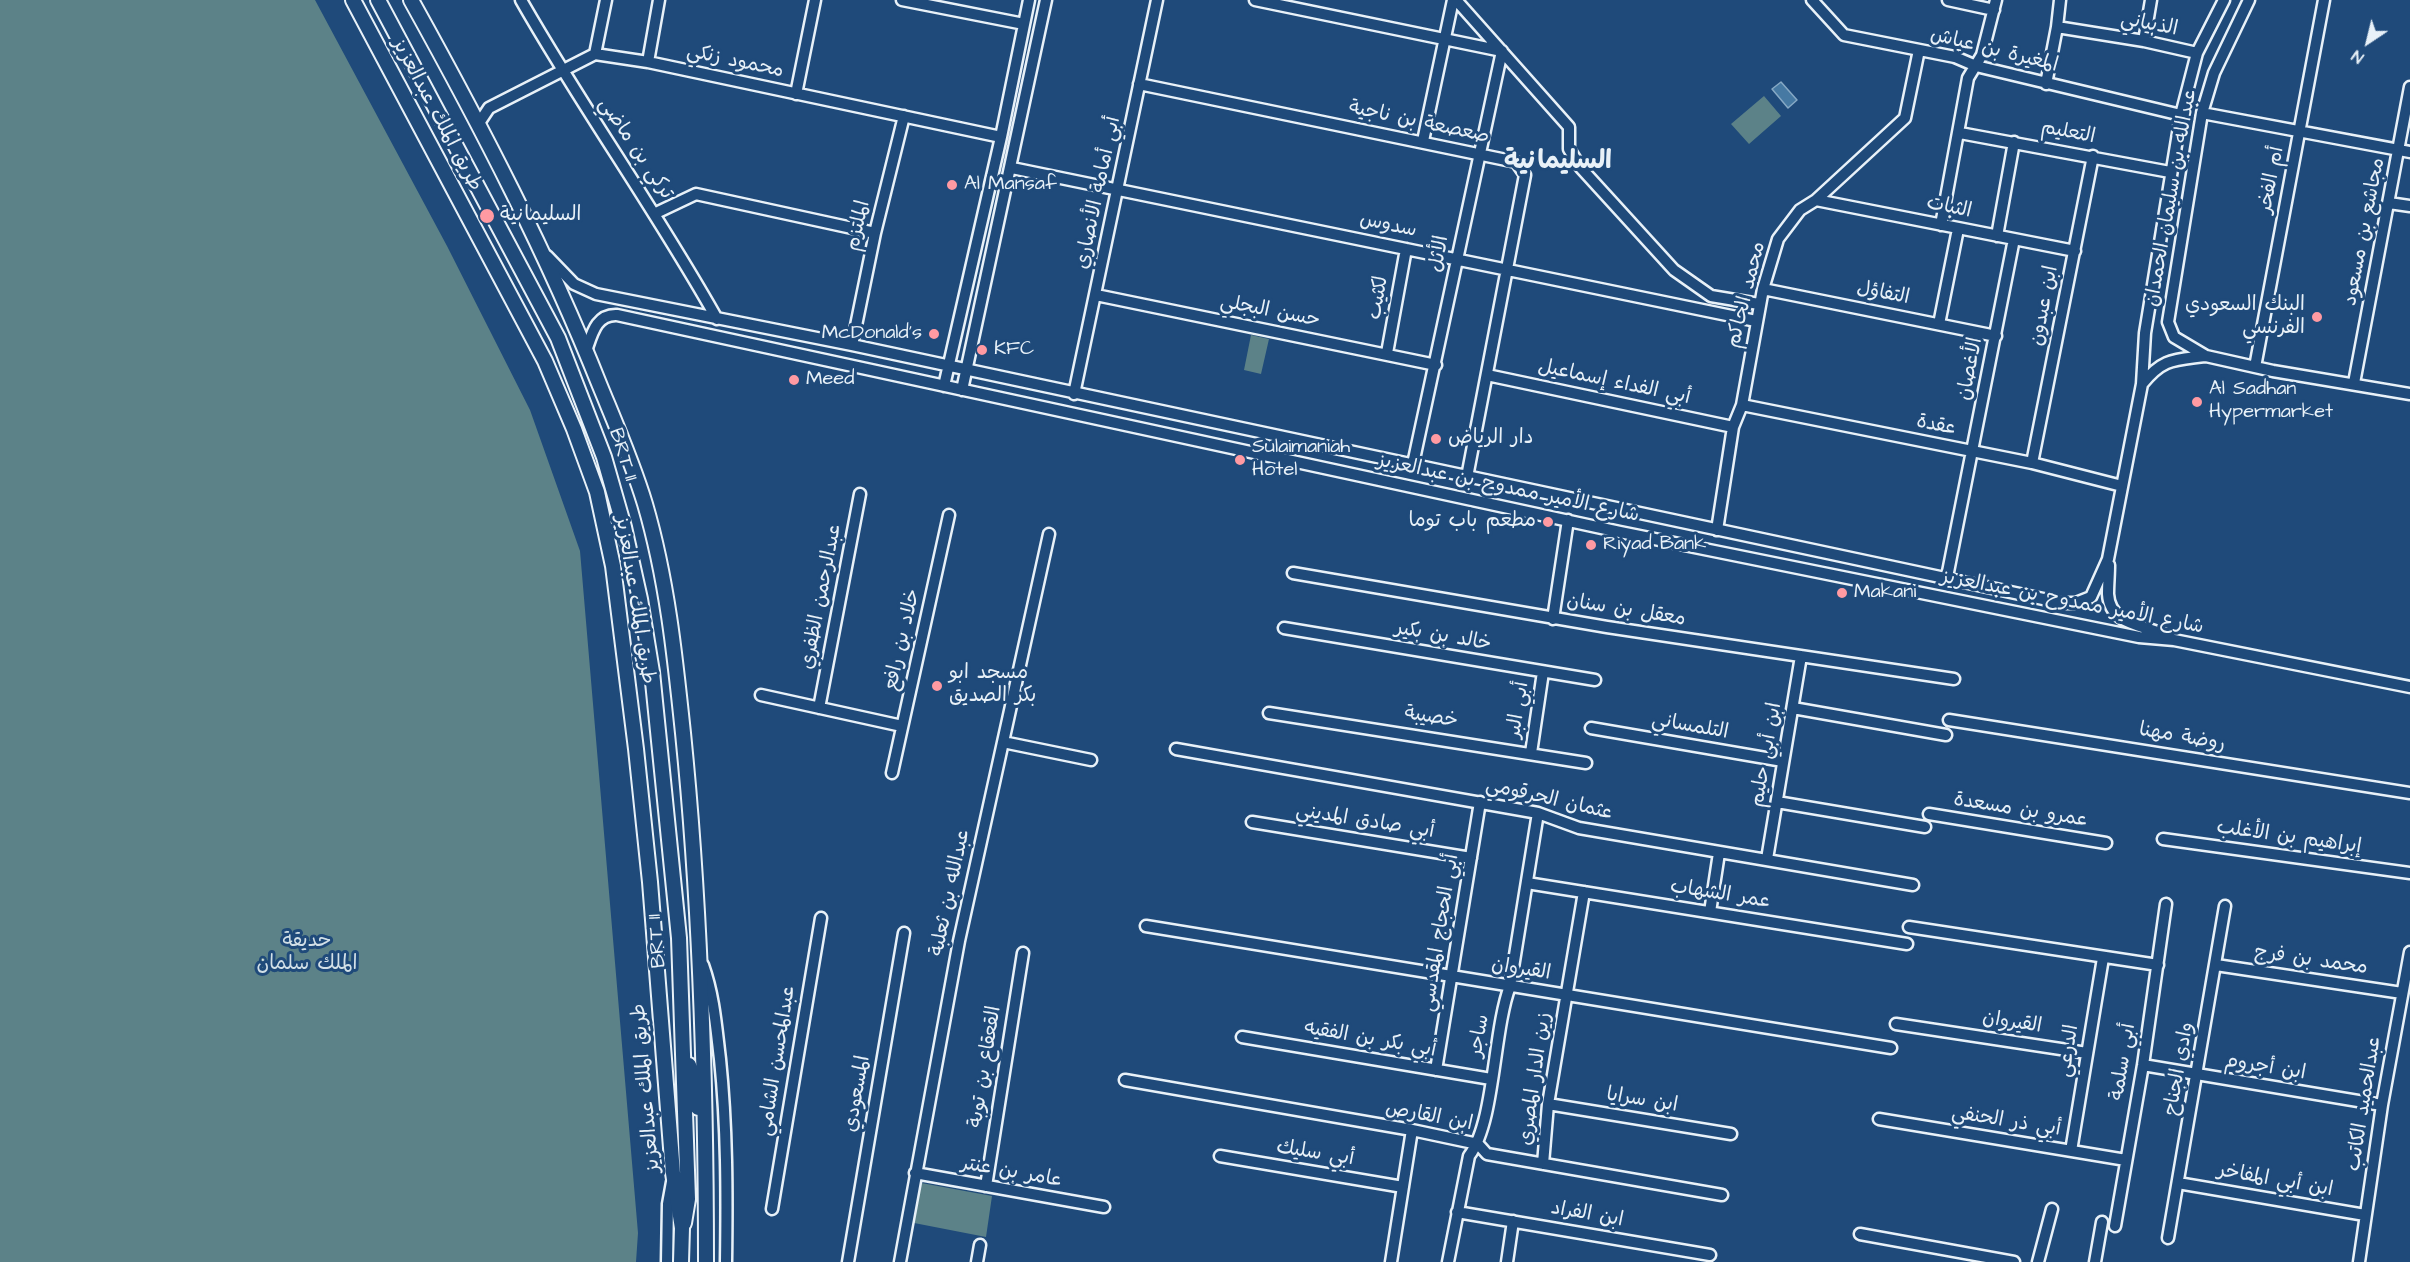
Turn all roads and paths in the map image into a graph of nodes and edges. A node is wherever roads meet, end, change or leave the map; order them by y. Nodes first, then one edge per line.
1 (353, 0) edge
2 (378, 0) edge
3 (411, 0) edge
4 (521, 0) edge
5 (606, 0) edge
6 (659, 0) edge
7 (815, 0) edge
8 (902, 0) edge
9 (1029, 0) edge
10 (1046, 0) edge
11 (1157, 0) edge
12 (1255, 0) edge
13 (1455, 0) edge
14 (1812, 0) edge
15 (1948, 0) edge
16 (2060, 0) edge
17 (2151, 0) edge
18 (2223, 0) edge
19 (2249, 0) edge
20 (2324, 0) edge
21 (928, 2) edge
22 (1995, 5) edge
23 (1024, 24) junction
24 (2058, 27) junction
25 (1445, 39) junction
26 (2144, 41) junction
27 (1502, 51) junction
28 (1919, 51) junction
29 (2197, 53) junction
30 (595, 54) junction
31 (648, 62) junction
32 (1976, 66) junction
33 (561, 70) junction
34 (1139, 84) junction
35 (2046, 84) junction
36 (2410, 87) edge
37 (796, 94) junction
38 (2202, 113) junction
39 (2181, 114) junction
40 (904, 116) junction
41 (479, 123) junction
42 (2299, 132) junction
43 (1960, 133) junction
44 (1001, 136) junction
45 (1424, 141) junction
46 (2014, 142) junction
47 (2398, 150) junction
48 (2410, 152) edge
49 (1478, 153) junction
50 (2093, 156) junction
51 (1012, 168) junction
52 (2170, 172) junction
53 (1118, 189) junction
54 (1816, 200) junction
55 (2389, 202) junction
56 (2410, 206) edge
57 (656, 213) junction
58 (1941, 225) junction
59 (1958, 229) junction
60 (874, 233) junction
61 (1997, 236) junction
62 (2014, 239) junction
63 (541, 248) junction
64 (1406, 249) junction
65 (2075, 251) junction
66 (1458, 260) junction
67 (1507, 270) junction
68 (1763, 289) junction
69 (1096, 296) junction
70 (1759, 304) junction
71 (717, 319) junction
72 (1756, 321) junction
73 (1939, 324) junction
74 (1996, 336) junction
75 (852, 345) junction
76 (586, 351) junction
77 (1387, 353) junction
78 (2206, 356) junction
79 (1436, 365) junction
80 (948, 366) junction
81 (2255, 367) junction
82 (967, 370) junction
83 (1487, 375) junction
84 (2354, 383) junction
85 (2142, 384) junction
86 (944, 386) junction
87 (962, 390) junction
88 (1074, 394) junction
89 (2410, 394) edge
90 (1742, 405) junction
91 (1733, 427) junction
92 (1973, 452) junction
93 (2032, 463) junction
94 (1413, 464) junction
95 (1467, 477) junction
96 (2122, 486) junction
97 (860, 494) dead end
98 (949, 515) dead end
99 (1568, 520) junction
100 (1717, 530) junction
101 (1050, 534) dead end
102 (2108, 559) junction
103 (1293, 573) dead end
104 (1947, 577) junction
105 (1553, 619) junction
106 (1284, 628) dead end
107 (2174, 640) junction
108 (1801, 656) junction
109 (1543, 672) junction
110 (1954, 679) dead end
111 (1595, 680) dead end
112 (2410, 687) edge
113 (761, 695) dead end
114 (819, 708) junction
115 (1793, 708) junction
116 (1269, 712) dead end
117 (1949, 720) dead end
118 (902, 726) junction
119 (1591, 728) dead end
120 (1946, 735) dead end
121 (1003, 742) junction
122 (1176, 748) dead end
123 (1531, 753) junction
124 (1091, 760) dead end
125 (1783, 761) junction
126 (1586, 763) dead end
127 (892, 773) dead end
128 (2410, 793) edge
129 (1480, 802) junction
130 (1777, 802) junction
131 (1538, 813) junction
132 (1929, 814) dead end
133 (1252, 822) dead end
134 (1925, 827) dead end
135 (2163, 839) dead end
136 (2106, 843) dead end
137 (1719, 853) junction
138 (1471, 858) junction
139 (1767, 859) junction
140 (2410, 873) edge
141 (1527, 883) junction
142 (1913, 885) dead end
143 (1584, 892) junction
144 (2166, 904) dead end
145 (2225, 906) dead end
146 (1710, 912) junction
147 (821, 918) dead end
148 (1146, 926) dead end
149 (1909, 927) dead end
150 (904, 933) dead end
151 (1907, 945) dead end
152 (2410, 952) edge
153 (1023, 953) dead end
154 (2103, 958) junction
155 (702, 963) junction
156 (2158, 965) junction
157 (2216, 965) junction
158 (1452, 976) junction
159 (1510, 986) junction
160 (2402, 993) junction
161 (1566, 995) junction
162 (1896, 1023) dead end
163 (1242, 1037) dead end
164 (683, 1040) junction
165 (1891, 1048) dead end
166 (2087, 1053) junction
167 (2143, 1065) junction
168 (1436, 1070) junction
169 (2198, 1075) junction
170 (1491, 1079) junction
171 (1125, 1080) dead end
172 (1548, 1104) junction
173 (2382, 1105) junction
174 (1880, 1119) dead end
175 (1412, 1131) junction
176 (1731, 1134) dead end
177 (1478, 1144) junction
178 (706, 1146) junction
179 (2071, 1151) junction
180 (1220, 1156) dead end
181 (2126, 1160) junction
182 (1543, 1164) junction
183 (673, 1173) junction
184 (915, 1173) junction
185 (2178, 1183) junction
186 (986, 1186) junction
187 (1403, 1187) junction
188 (1722, 1195) dead end
189 (1104, 1207) dead end
190 (772, 1209) dead end
191 (2052, 1209) dead end
192 (1457, 1212) junction
193 (2365, 1215) junction
194 (1513, 1221) junction
195 (2102, 1222) dead end
196 (2115, 1226) dead end
197 (682, 1228) junction
198 (1860, 1234) dead end
199 (2168, 1238) dead end
200 (980, 1245) dead end
201 (1710, 1255) dead end
202 (667, 1262) edge
203 (681, 1262) edge
204 (706, 1262) edge
205 (726, 1262) edge
206 (848, 1262) edge
207 (900, 1262) edge
208 (977, 1262) edge
209 (1391, 1262) edge
210 (1448, 1262) edge
211 (1507, 1262) edge
212 (2014, 1262) edge
213 (2038, 1262) edge
214 (2095, 1262) edge
215 (2358, 1262) edge

1 - 183 main road, طريق الملك عبدالعزيز
2 - 164 main road, BRT 11
3 - 41 main road, طريق الملك عبدالعزيز
4 - 33 street, تركي بن ماضي
5 - 30 street
6 - 31 street
7 - 37 street
8 - 21 street
9 - 23 street
10 - 51 street
11 - 34 street, أبي أمامة الأنصاري
12 - 25 street
13 - 25 street
13 - 27 street
14 - 28 street, المغيرة بن عياش
15 - 22 street
16 - 24 street
17 - 26 street
18 - 29 street, عبدالله بن سليمان الحمدان
19 - 38 street, عبدالله بن سليمان الحمدان
20 - 42 street, أم الفخر
21 - 23 street
22 - 32 street
23 - 44 street
24 - 26 street, الذبياني
24 - 35 street
25 - 27 street
25 - 45 street
26 - 29 street, الذبياني
27 - 49 street, الأثل
27 - 70 street
28 - 32 street, المغيرة بن عياش
28 - 54 street, محمد الحاكم
29 - 39 street, عبدالله بن سليمان الحمدان
30 - 31 street, محمود زنكي
30 - 33 street
31 - 37 street, محمود زنكي
32 - 35 street, المغيرة بن عياش
32 - 43 street
33 - 41 street
33 - 57 street, تركي بن ماضي
34 - 45 street, صعصعة بن ناجية
34 - 53 street, أبي أمامة الأنصاري
35 - 39 street, المغيرة بن عياش
36 - 47 street, مجاشع بن مسعود
37 - 40 street, محمود زنكي
38 - 42 street
38 - 78 street, عبدالله بن سليمان الحمدان
39 - 52 street, عبدالله بن سليمان الحمدان
40 - 44 street, محمود زنكي
40 - 60 street, الملتزم
41 - 63 main road, طريق الملك عبدالعزيز
42 - 47 street
42 - 81 street, أم الفخر
43 - 46 street, التعليم
43 - 58 street
44 - 80 street
45 - 49 street, صعصعة بن ناجية
46 - 50 street, التعليم
46 - 61 street
47 - 48 street
47 - 55 street, مجاشع بن مسعود
49 - 66 street, الأثل
49 - 67 street, صعصعة بن ناجية
50 - 52 street, التعليم
50 - 65 street, ابن عبدون
51 - 53 street, سدوس
51 - 82 street
52 - 85 street, عبدالله بن سليمان الحمدان
53 - 64 street, سدوس
53 - 69 street, أبي أمامة الأنصاري
54 - 58 street, الثبات
54 - 68 street, محمد الحاكم
55 - 56 street
55 - 84 street, مجاشع بن مسعود
57 - 60 street
57 - 71 street, تركي بن ماضي
58 - 59 street, الثبات
59 - 61 street, الثبات
59 - 73 street
60 - 75 street, الملتزم
61 - 62 street, الثبات
62 - 65 street, الثبات
62 - 74 street, الأغصان
63 - 71 street, شارع الأمير ممدوح بن عبدالعزيز
63 - 76 main road, طريق الملك عبدالعزيز
64 - 66 street, سدوس
64 - 77 street, لكثيب
65 - 93 street, ابن عبدون
66 - 67 street, سدوس
66 - 79 street, الأثل
67 - 72 street, سدوس
67 - 83 street, صعصعة بن ناجية
68 - 70 street, محمد الحاكم
68 - 73 street, التفاؤل
69 - 77 street, حسن البجلي
69 - 88 street, أبي أمامة الأنصاري
70 - 72 street, محمد الحاكم
71 - 75 street, شارع الأمير ممدوح بن عبدالعزيز
72 - 90 street, محمد الحاكم
73 - 74 street, التفاؤل
74 - 92 street, الأغصان
75 - 80 street, شارع الأمير ممدوح بن عبدالعزيز
76 - 86 street, شارع الأمير ممدوح بن عبدالعزيز
76 - 155 main road, طريق الملك عبدالعزيز
77 - 79 street, حسن البجلي
78 - 81 street
78 - 85 street
79 - 94 street, الأثل
80 - 82 street, شارع الأمير ممدوح بن عبدالعزيز
80 - 86 street
81 - 84 street
82 - 87 street
82 - 88 street, شارع الأمير ممدوح بن عبدالعزيز
83 - 91 street, أبي الفداء إسماعيل
83 - 95 street, صعصعة بن ناجية
84 - 89 street
85 - 96 street, عبدالله بن سليمان الحمدان
86 - 87 street, شارع الأمير ممدوح بن عبدالعزيز
87 - 99 street, شارع الأمير ممدوح بن عبدالعزيز
88 - 94 street, شارع الأمير ممدوح بن عبدالعزيز
90 - 91 street, محمد الحاكم
90 - 92 street, عقدة
91 - 100 street, محمد الحاكم
92 - 93 street, عقدة
92 - 104 street, الأغصان
93 - 96 street, عقدة
94 - 95 street, شارع الأمير ممدوح بن عبدالعزيز
95 - 100 street, شارع الأمير ممدوح بن عبدالعزيز
96 - 102 street, عبدالله بن سليمان الحمدان
97 - 114 street, عبدالرحمن الظفري
98 - 118 street, خلاد بن رافع
99 - 105 street
99 - 107 street, شارع الأمير ممدوح بن عبدالعزيز
100 - 104 street, شارع الأمير ممدوح بن عبدالعزيز
101 - 121 street, عبدالله بن ثعلبة
102 - 104 street, شارع الأمير ممدوح بن عبدالعزيز
102 - 107 street
103 - 105 street, معقل بن سنان
105 - 108 street, معقل بن سنان
106 - 109 street, خالد بن بكير
107 - 112 street, شارع الأمير ممدوح بن عبدالعزيز
108 - 110 street, معقل بن سنان
108 - 115 street, ابن أبي حليم
109 - 111 street, خالد بن بكير
109 - 123 street, أبي البر
113 - 114 street
114 - 118 street
115 - 120 street
115 - 125 street, ابن أبي حليم
116 - 123 street, خصيبة
117 - 128 street, روضة مهنا
118 - 127 street, خلاد بن رافع
119 - 125 street, التلمساني
121 - 124 street
121 - 184 street, عبدالله بن ثعلبة
122 - 129 street, عثمان الحرقومي
123 - 126 street, خصيبة
125 - 130 street, ابن أبي حليم
129 - 131 street, عثمان الحرقومي
129 - 138 street, أبي الحجاج المقدسي
130 - 134 street
130 - 139 street, ابن أبي حليم
131 - 137 street, عثمان الحرقومي
131 - 141 street, ساجر
132 - 136 street, عمرو بن مسعدة
133 - 138 street, أبي صادق المديني
135 - 140 street, إبراهيم بن الأغلب
137 - 139 street, عثمان الحرقومي
137 - 146 street
138 - 158 street, أبي الحجاج المقدسي
139 - 142 street, عثمان الحرقومي
141 - 143 street, عمر الشهاب
141 - 159 street, ساجر
143 - 146 street, عمر الشهاب
143 - 161 street, زين الدار المصري
144 - 156 street, أبي سلمة
145 - 157 street, وادي الجناح
146 - 151 street, عمر الشهاب
147 - 190 street, عبدالمحسن الشامي
148 - 158 street, القيروان
149 - 154 street
150 - 206 street, المسعودي
152 - 160 street, عبدالحميد الكاتب
153 - 186 street, القعقاع بن توبة
154 - 156 street
154 - 166 street, الدرعي
155 - 178 main road, طريق الملك عبدالعزيز
155 - 205 street
156 - 167 street, أبي سلمة
157 - 160 street, محمد بن فرج
157 - 169 street, وادي الجناح
158 - 159 street, القيروان
158 - 168 street, أبي الحجاج المقدسي
159 - 161 street, القيروان
159 - 170 street, ساجر
160 - 173 street, عبدالحميد الكاتب
161 - 165 street, القيروان
161 - 172 street, زين الدار المصري
162 - 166 street, القيروان
163 - 168 street, أبي بكر بن الفقيه
164 - 178 main road, BRT 11
164 - 197 main road, BRT 11
166 - 179 street, الدرعي
167 - 169 street, ابن أجروم
167 - 181 street, أبي سلمة
168 - 170 street, أبي بكر بن الفقيه
169 - 173 street, ابن أجروم
169 - 185 street, وادي الجناح
170 - 177 street, ساجر
171 - 175 street, ابن القارص
172 - 176 street, ابن سرايا
172 - 182 street, زين الدار المصري
173 - 193 street, عبدالحميد الكاتب
174 - 179 street, أبي ذر الحنفي
175 - 177 street, ابن القارص
175 - 187 street
177 - 182 street, ابن القارص
177 - 192 street, ساجر
178 - 204 main road, طريق الملك عبدالعزيز
179 - 181 street, أبي ذر الحنفي
180 - 187 street, أبي سليك
181 - 196 street, أبي سلمة
182 - 188 street, ابن القارص
183 - 197 main road, طريق الملك عبدالعزيز
183 - 202 street
184 - 186 street, عامر بن عنتر
184 - 207 street, عبدالله بن ثعلبة
185 - 193 street, ابن أبي المفاخر
185 - 199 street, وادي الجناح
186 - 189 street, عامر بن عنتر
187 - 209 street
191 - 213 street
192 - 194 street, ابن الفراد
192 - 210 street, ساجر
193 - 215 street, عبدالحميد الكاتب
194 - 201 street, ابن الفراد
194 - 211 street
195 - 214 street
197 - 203 main road, طريق الملك عبدالعزيز
198 - 212 street
200 - 208 street

